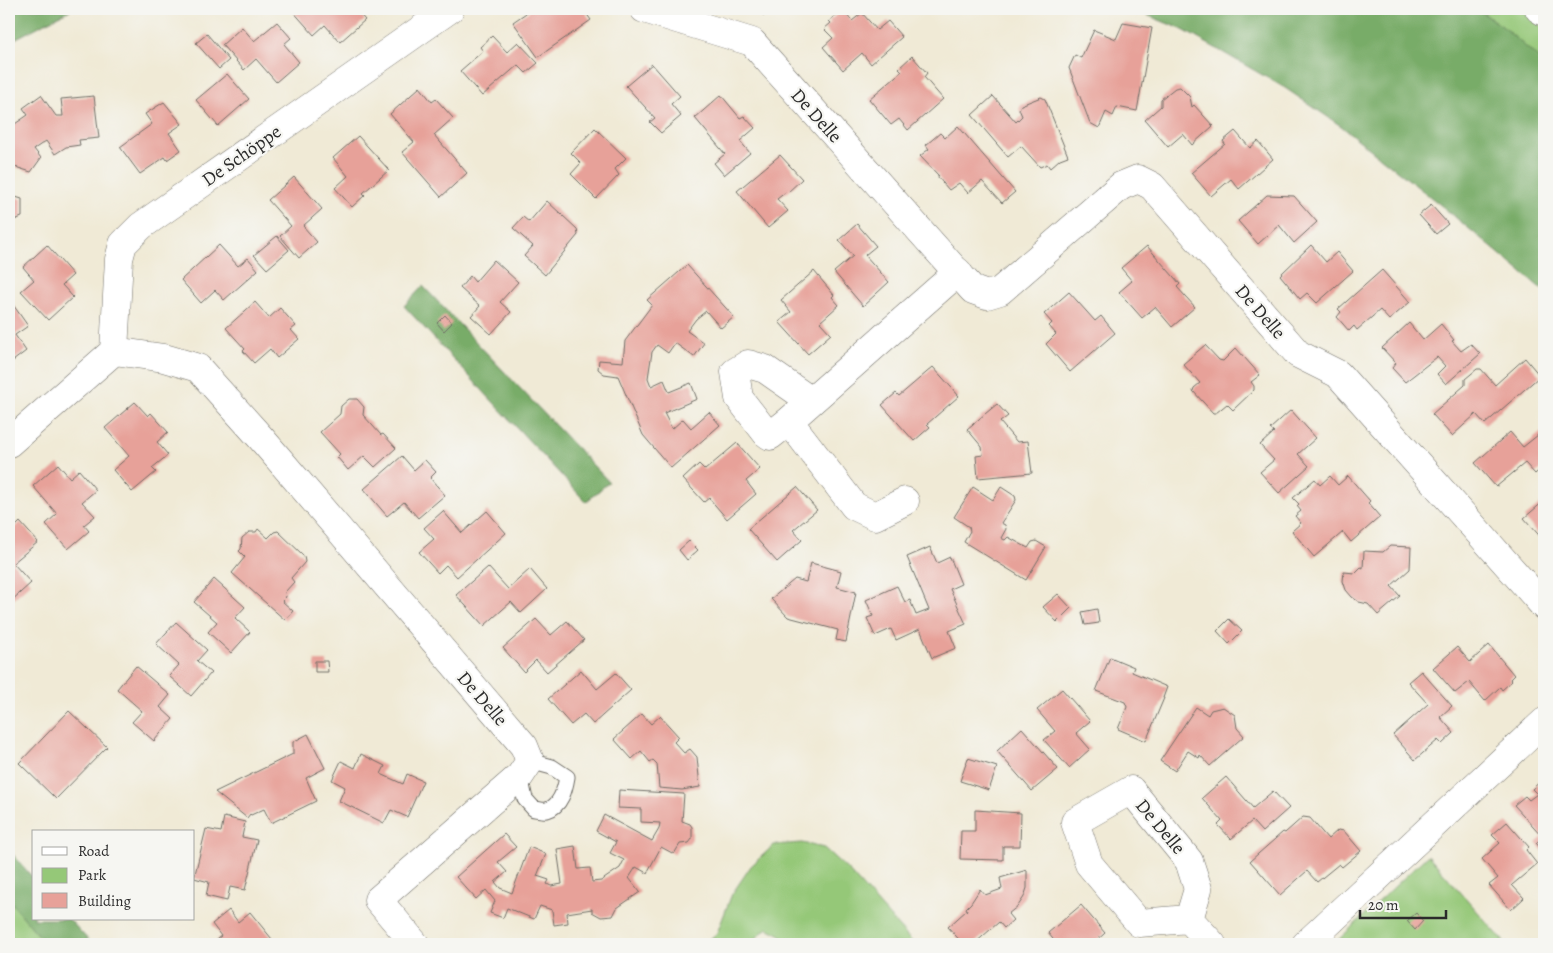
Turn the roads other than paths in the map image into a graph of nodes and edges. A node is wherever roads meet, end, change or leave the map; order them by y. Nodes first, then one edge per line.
1 (450, 9) edge
2 (644, 9) edge
3 (1540, 9) edge
4 (1544, 12) edge
5 (958, 272) junction
6 (114, 351) junction
7 (811, 401) junction
8 (789, 421) junction
9 (9, 443) edge
10 (905, 502) dead end
11 (1544, 606) edge
12 (1544, 722) edge
13 (1190, 918) junction
14 (415, 944) edge
15 (1212, 944) edge
16 (1306, 944) edge

1 - 6 street, De Schöppe
2 - 5 street, De Delle
3 - 4 street
5 - 7 street
5 - 11 street, De Delle
6 - 9 street
6 - 14 street, De Delle
7 - 8 street
7 - 8 street
8 - 10 street
12 - 16 street
13 - 13 street, De Delle
13 - 15 street

